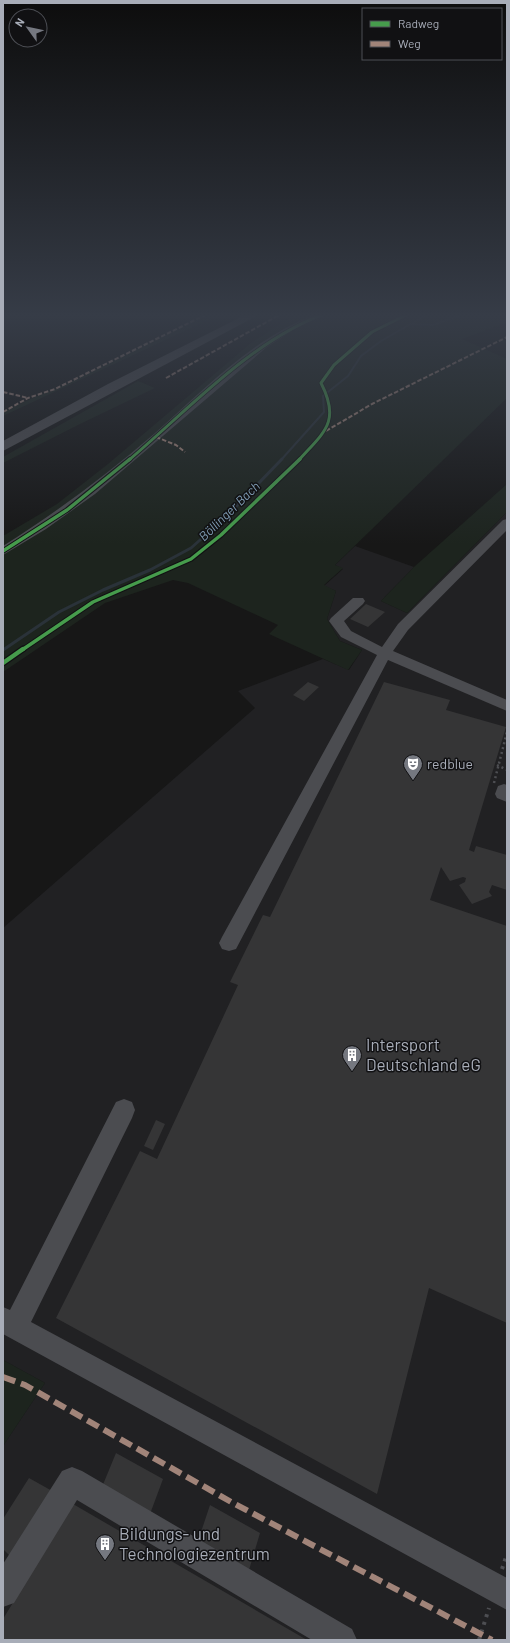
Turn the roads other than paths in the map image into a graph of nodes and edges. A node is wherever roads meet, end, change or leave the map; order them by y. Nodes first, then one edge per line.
1 (83, 391) edge
2 (106, 391) edge
3 (210, 391) edge
4 (3, 434) edge
5 (3, 447) edge
6 (507, 523) edge
7 (3, 551) edge
8 (358, 601) dead end
9 (385, 653) junction
10 (507, 706) edge
11 (229, 943) dead end
12 (124, 1110) dead end
13 (9, 1323) edge
14 (3, 1592) edge
15 (507, 1595) edge
16 (341, 1640) edge

1 - 4 highway
2 - 5 highway
3 - 7 street
6 - 9 street
8 - 9 street
9 - 10 street
9 - 11 street
12 - 13 street
13 - 15 street
14 - 16 street

